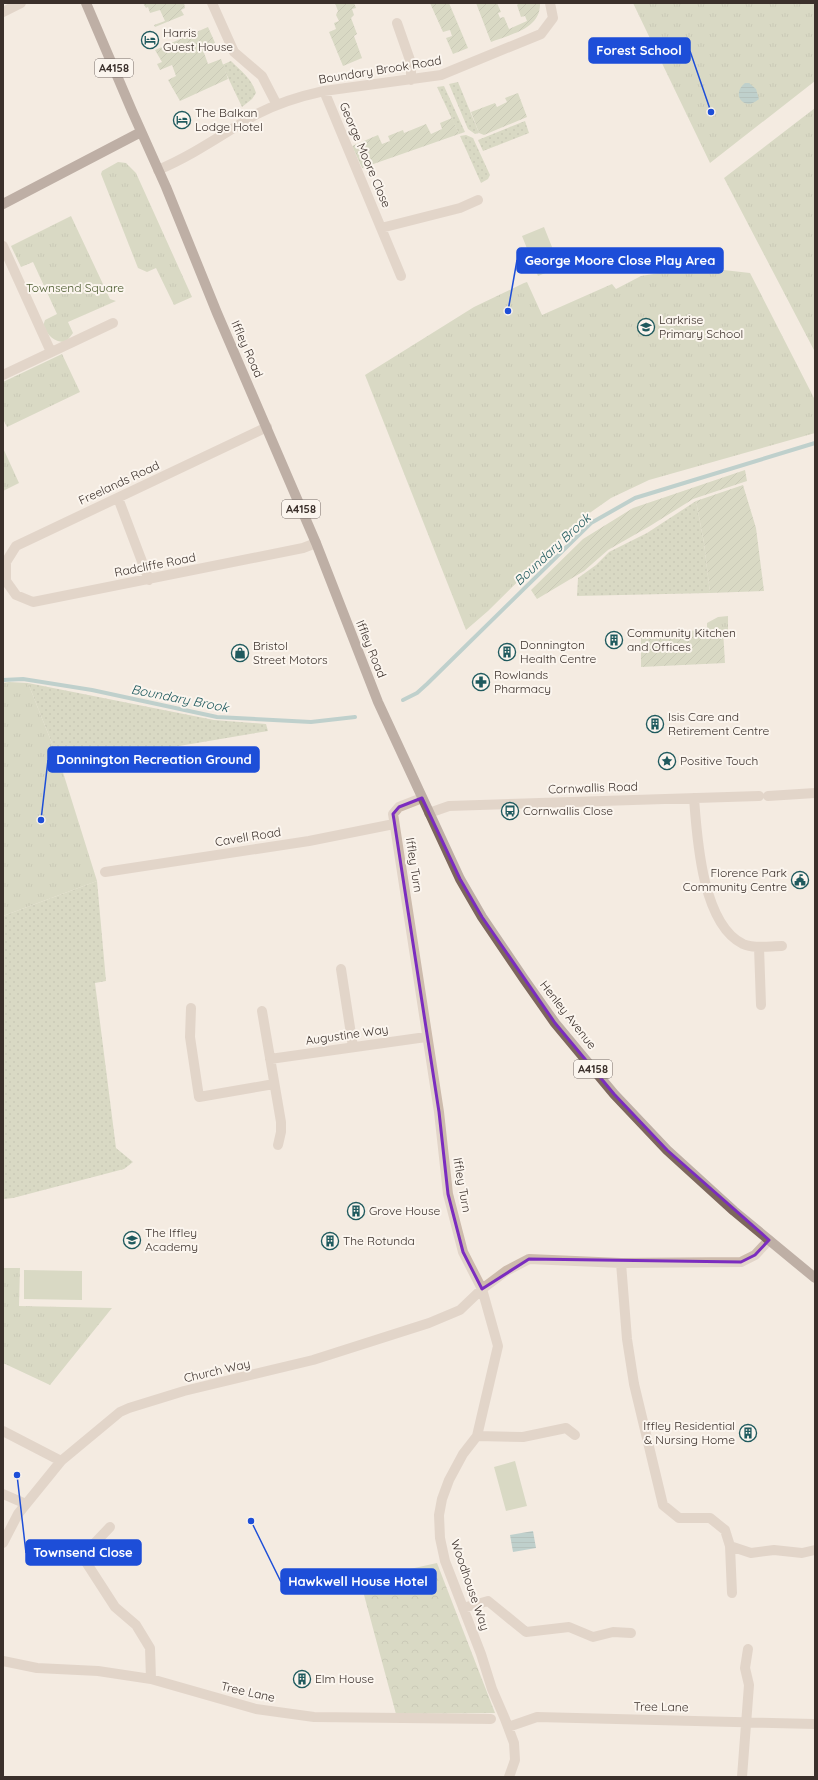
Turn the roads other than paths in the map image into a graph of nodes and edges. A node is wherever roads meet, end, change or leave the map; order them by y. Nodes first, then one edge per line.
1 (20, 3) edge
2 (86, 3) edge
3 (212, 3) edge
4 (550, 3) edge
5 (3, 12) edge
6 (397, 22) dead end
7 (411, 80) junction
8 (324, 91) junction
9 (277, 104) junction
10 (141, 132) junction
11 (158, 170) junction
12 (478, 200) dead end
13 (3, 204) edge
14 (381, 228) junction
15 (3, 246) edge
16 (401, 276) dead end
17 (112, 323) dead end
18 (51, 352) junction
19 (3, 375) edge
20 (266, 427) junction
21 (118, 498) junction
22 (316, 543) junction
23 (149, 580) junction
24 (6, 581) joint
25 (381, 707) joint
26 (815, 793) edge
27 (422, 798) junction
28 (694, 798) junction
29 (429, 813) junction
30 (394, 824) junction
31 (105, 872) dead end
32 (782, 946) dead end
33 (759, 947) junction
34 (341, 969) dead end
35 (761, 1005) dead end
36 (191, 1008) dead end
37 (262, 1011) dead end
38 (426, 1037) junction
39 (353, 1047) junction
40 (270, 1059) junction
41 (274, 1084) junction
42 (278, 1145) dead end
43 (769, 1240) junction
44 (621, 1263) junction
45 (815, 1278) edge
46 (482, 1289) junction
47 (3, 1431) edge
48 (575, 1435) dead end
49 (477, 1436) junction
50 (61, 1460) junction
51 (3, 1494) edge
52 (26, 1504) junction
53 (110, 1527) dead end
54 (3, 1543) edge
55 (730, 1546) junction
56 (815, 1550) edge
57 (732, 1593) dead end
58 (462, 1608) junction
59 (631, 1633) dead end
60 (748, 1649) dead end
61 (3, 1661) edge
62 (151, 1679) junction
63 (492, 1719) dead end
64 (745, 1722) junction
65 (815, 1724) edge
66 (508, 1727) junction
67 (509, 1777) edge
68 (742, 1777) edge

1 - 5 street
2 - 10 main road, Iffley Road / A4158
3 - 9 street
4 - 7 street, Boundary Brook Road
6 - 7 street
7 - 8 street, Boundary Brook Road
8 - 9 street, Boundary Brook Road
8 - 14 street, George Moore Close
9 - 11 street, Boundary Brook Road
10 - 11 main road, Iffley Road / A4158
10 - 13 main road
11 - 20 main road, Iffley Road / A4158
12 - 14 street, George Moore Close
14 - 16 street, George Moore Close
15 - 18 street
17 - 18 street
18 - 19 street
20 - 21 street, Freelands Road
20 - 22 main road, Iffley Road / A4158
21 - 23 street
21 - 24 street, Freelands Road
22 - 23 street, Radcliffe Road
22 - 25 main road, Iffley Road / A4158
23 - 24 street, Radcliffe Road
25 - 27 main road, Henley Avenue / A4158
26 - 28 street, Cornwallis Road
27 - 29 main road, Henley Avenue / A4158
27 - 30 street, Iffley Turn
28 - 29 street, Cornwallis Road
28 - 33 street
29 - 43 main road, Henley Avenue / A4158
30 - 31 street, Cavell Road
30 - 38 street, Iffley Turn
32 - 33 street
33 - 35 street
34 - 39 street
36 - 41 street
37 - 40 street
38 - 39 street, Augustine Way
38 - 46 street, Iffley Turn
39 - 40 street, Augustine Way
40 - 41 street
41 - 42 street
43 - 44 street
43 - 45 main road, Henley Avenue / A4158
44 - 46 street
44 - 55 street
46 - 49 street, Woodhouse Way
46 - 50 street, Church Way
47 - 50 street
48 - 49 street
49 - 58 street, Woodhouse Way
50 - 52 street, Church Way
51 - 52 street
52 - 54 street, Church Way
53 - 62 street
55 - 56 street
55 - 57 street
58 - 59 street
58 - 66 street, Woodhouse Way
60 - 64 street
61 - 62 street, Tree Lane
62 - 63 street, Tree Lane
64 - 65 street, Tree Lane
64 - 66 street, Tree Lane
64 - 68 street
66 - 67 street, Woodhouse Way

